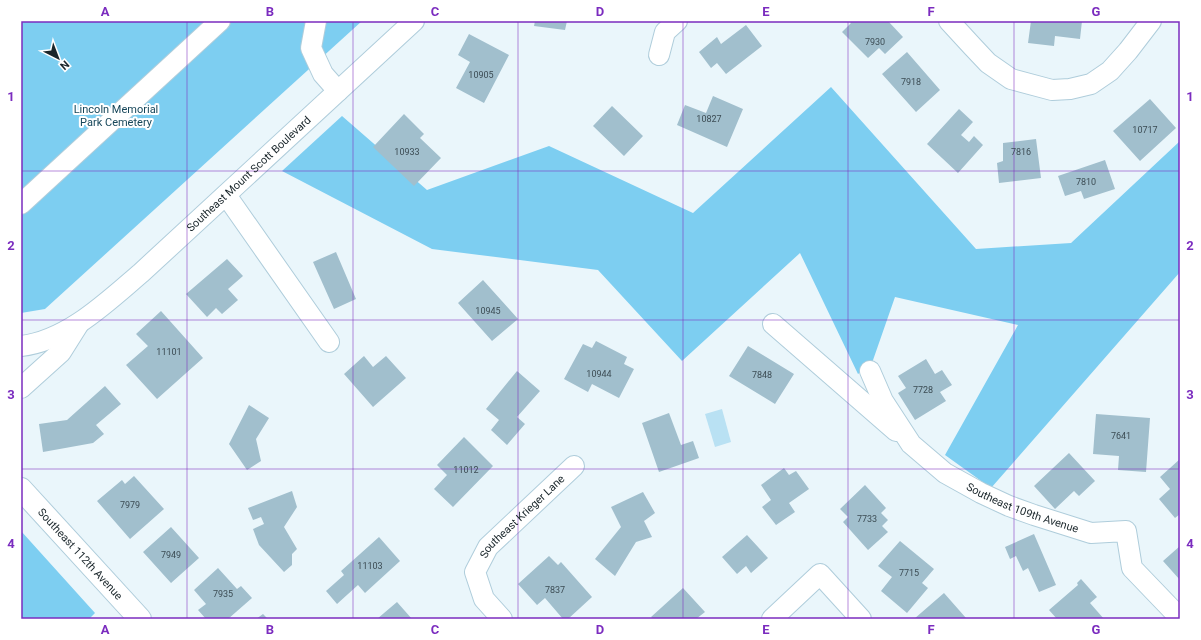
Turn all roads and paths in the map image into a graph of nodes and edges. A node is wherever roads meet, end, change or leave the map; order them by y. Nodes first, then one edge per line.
1 (220, 21) edge
2 (316, 21) edge
3 (414, 21) edge
4 (677, 21) edge
5 (949, 21) edge
6 (1151, 21) edge
7 (660, 54) dead end
8 (338, 91) junction
9 (226, 195) junction
10 (21, 204) edge
11 (80, 322) junction
12 (773, 324) dead end
13 (329, 342) dead end
14 (21, 346) edge
15 (870, 370) dead end
16 (21, 388) edge
17 (911, 444) junction
18 (574, 466) dead end
19 (21, 489) edge
20 (1180, 618) edge
21 (140, 619) edge
22 (502, 619) edge
23 (772, 619) edge
24 (861, 619) edge

1 - 10 street
2 - 8 street
3 - 8 street, Southeast Mount Scott Boulevard
4 - 7 street
5 - 6 street
8 - 9 street, Southeast Mount Scott Boulevard
9 - 11 street, Southeast Mount Scott Boulevard
9 - 13 street
11 - 14 street, Southeast Mount Scott Boulevard
11 - 16 street, Southeast Mount Scott Boulevard
12 - 17 street
15 - 17 street, Southeast 109th Avenue
17 - 20 street, Southeast 109th Avenue
18 - 22 street, Southeast Krieger Lane
19 - 21 main road, Southeast 112th Avenue
23 - 24 street

